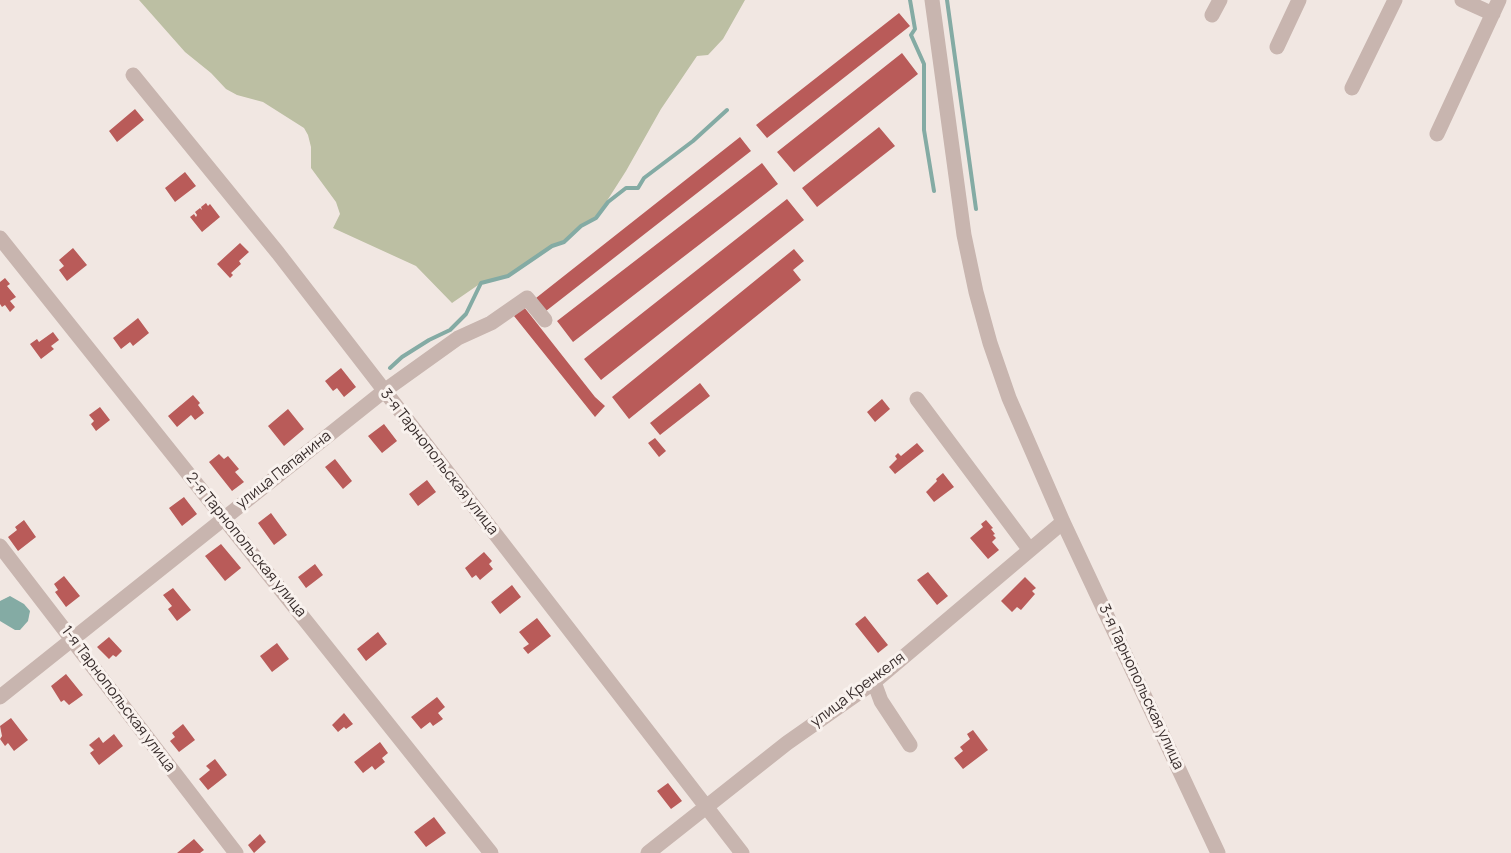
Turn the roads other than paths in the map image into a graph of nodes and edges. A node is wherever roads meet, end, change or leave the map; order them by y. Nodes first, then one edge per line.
1 (932, 0) edge
2 (1220, 0) edge
3 (1299, 0) edge
4 (1395, 0) edge
5 (1462, 0) edge
6 (1496, 7) edge
7 (1212, 15) dead end
8 (1277, 47) dead end
9 (133, 75) dead end
10 (1353, 88) dead end
11 (1437, 134) dead end
12 (0, 238) edge
13 (545, 320) dead end
14 (384, 391) junction
15 (917, 399) dead end
16 (224, 517) junction
17 (1063, 522) junction
18 (0, 546) edge
19 (1029, 549) junction
20 (73, 640) junction
21 (874, 682) junction
22 (0, 697) edge
23 (910, 745) dead end
24 (706, 807) junction
25 (236, 853) edge
26 (491, 853) edge
27 (648, 853) edge
28 (742, 853) edge
29 (1218, 853) edge

1 - 17 street, 3-я Тарнопольская улица
2 - 7 street
3 - 8 street
4 - 10 street
5 - 6 street
6 - 11 street
9 - 14 street, 3-я Тарнопольская улица
12 - 16 street, 2-я Тарнопольская улица
13 - 14 street, улица Папанина
14 - 16 street, улица Папанина
14 - 24 street, 3-я Тарнопольская улица
15 - 19 street
16 - 20 street, улица Папанина
16 - 26 street, 2-я Тарнопольская улица
17 - 19 street, улица Кренкеля
17 - 29 street, 3-я Тарнопольская улица
18 - 20 street, 1-я Тарнопольская улица
19 - 21 street, улица Кренкеля
20 - 22 street, улица Папанина
20 - 25 street, 1-я Тарнопольская улица
21 - 23 street
21 - 24 street, улица Кренкеля
24 - 27 street, улица Кренкеля
24 - 28 street, 3-я Тарнопольская улица

